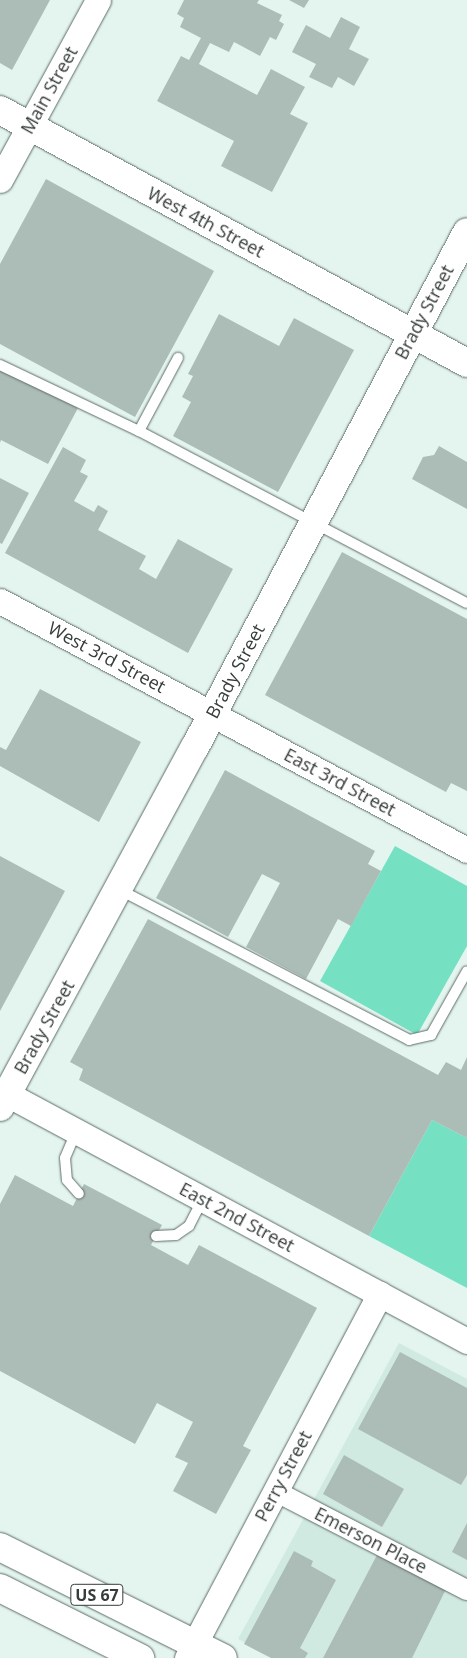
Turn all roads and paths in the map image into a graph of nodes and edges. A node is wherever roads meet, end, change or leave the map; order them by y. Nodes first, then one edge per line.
1 (98, 0) edge
2 (0, 110) edge
3 (29, 126) junction
4 (0, 180) edge
5 (467, 232) edge
6 (412, 333) junction
7 (178, 358) dead end
8 (467, 363) edge
9 (0, 365) edge
10 (139, 431) junction
11 (312, 522) junction
12 (0, 601) edge
13 (467, 603) edge
14 (214, 713) junction
15 (467, 850) edge
16 (119, 889) junction
17 (467, 971) edge
18 (2, 1097) edge
19 (76, 1131) junction
20 (79, 1194) dead end
21 (203, 1199) junction
22 (156, 1236) dead end
23 (380, 1294) junction
24 (467, 1341) edge
25 (276, 1491) junction
26 (0, 1547) edge
27 (0, 1588) edge
28 (467, 1590) edge
29 (190, 1651) edge
30 (140, 1658) edge
31 (223, 1658) edge

1 - 3 street, Main Street
2 - 3 main road, West 4th Street
3 - 4 street, Main Street
3 - 6 main road, West 4th Street
5 - 6 main road, Brady Street
6 - 8 main road, West 4th Street
6 - 11 main road, Brady Street
7 - 10 lane
9 - 10 lane
10 - 11 lane
11 - 13 lane
11 - 14 main road, Brady Street
12 - 14 street, West 3rd Street
14 - 15 street, East 3rd Street
14 - 16 main road, Brady Street
16 - 17 lane
16 - 18 main road, Brady Street
18 - 19 street, East 2nd Street
19 - 20 lane
19 - 21 street, East 2nd Street
21 - 22 lane
21 - 23 street, East 2nd Street
23 - 24 street, East 2nd Street
23 - 25 street, Perry Street
25 - 28 street, Emerson Place
25 - 29 street, Perry Street
26 - 29 main road, US 67
27 - 30 main road, US 67
29 - 31 main road, US 67

